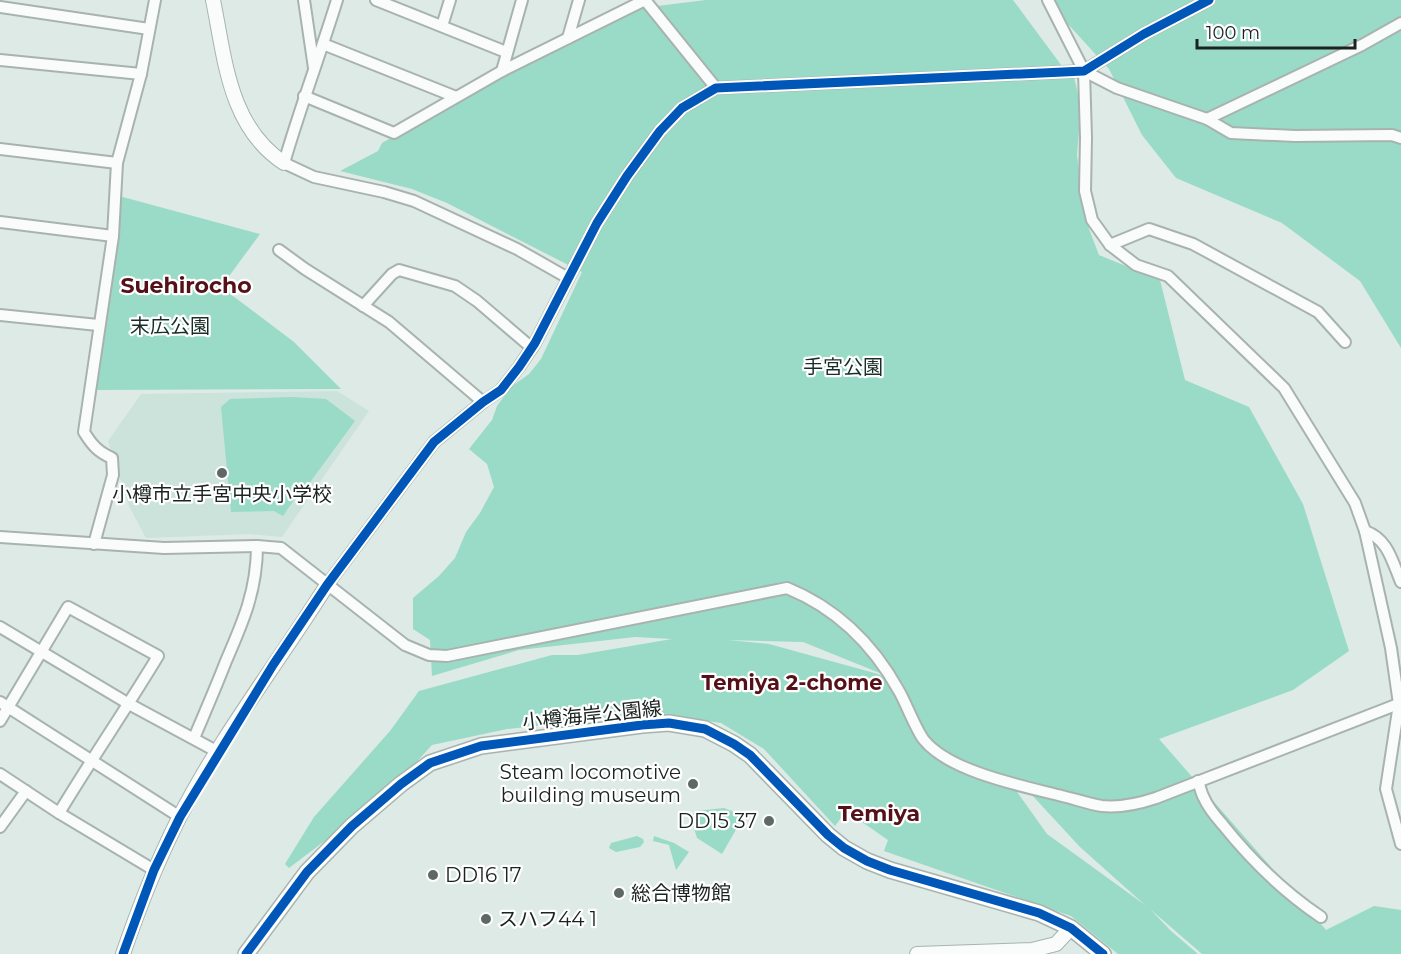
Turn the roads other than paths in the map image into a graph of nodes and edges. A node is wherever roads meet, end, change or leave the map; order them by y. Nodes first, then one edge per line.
1 (155, 0) edge
2 (213, 0) edge
3 (304, 0) edge
4 (337, 0) edge
5 (376, 0) edge
6 (450, 0) edge
7 (522, 0) edge
8 (579, 0) edge
9 (645, 0) edge
10 (1048, 0) edge
11 (1209, 0) edge
12 (0, 7) edge
13 (1401, 23) edge
14 (442, 26) junction
15 (149, 29) junction
16 (568, 38) junction
17 (323, 44) junction
18 (506, 52) junction
19 (0, 60) edge
20 (315, 70) junction
21 (502, 71) junction
22 (1084, 71) junction
23 (141, 74) junction
24 (716, 88) junction
25 (304, 96) junction
26 (456, 97) junction
27 (1207, 119) junction
28 (1401, 138) edge
29 (0, 149) edge
30 (117, 163) junction
31 (284, 164) junction
32 (0, 222) edge
33 (113, 236) junction
34 (1110, 245) junction
35 (279, 250) dead end
36 (568, 278) junction
37 (363, 306) junction
38 (0, 315) edge
39 (98, 325) junction
40 (1345, 342) dead end
41 (532, 348) junction
42 (483, 402) junction
43 (1365, 531) junction
44 (0, 537) edge
45 (94, 544) junction
46 (257, 546) junction
47 (1401, 582) edge
48 (327, 585) junction
49 (0, 627) edge
50 (42, 653) junction
51 (4, 704) edge
52 (129, 704) junction
53 (1400, 704) edge
54 (0, 721) edge
55 (194, 738) junction
56 (218, 752) junction
57 (91, 760) junction
58 (0, 774) edge
59 (1198, 780) junction
60 (26, 791) junction
61 (59, 813) junction
62 (180, 817) junction
63 (0, 827) edge
64 (1401, 844) edge
65 (154, 870) junction
66 (1321, 917) dead end
67 (1071, 928) junction
68 (123, 954) edge
69 (246, 954) edge
70 (917, 954) edge
71 (1103, 954) edge

1 - 15 street
2 - 31 street
3 - 20 street
4 - 17 street
5 - 14 street
6 - 14 street
7 - 18 street
8 - 16 street
9 - 16 street
9 - 24 street
10 - 22 street
11 - 22 street
12 - 15 street
13 - 27 street
14 - 18 street
15 - 23 street
16 - 21 street
17 - 20 street
17 - 26 street
18 - 21 street
19 - 23 street
20 - 25 street
21 - 26 street
22 - 24 street
22 - 27 street
22 - 34 street
23 - 30 street
24 - 36 street
25 - 26 street
25 - 31 street
27 - 28 street
29 - 30 street
30 - 33 street
31 - 36 street
32 - 33 street
33 - 39 street
34 - 40 street
34 - 43 street
35 - 37 street
36 - 41 street
37 - 41 street
37 - 42 street
38 - 39 street
39 - 45 street
41 - 42 street
42 - 48 street
43 - 47 street
43 - 53 street
44 - 45 street
45 - 46 street
46 - 48 street
46 - 55 street
48 - 56 street
48 - 59 street
49 - 50 street
50 - 51 street
50 - 52 street
50 - 52 street
51 - 54 street
51 - 57 street
52 - 55 street
52 - 57 street
53 - 59 street
53 - 64 street
55 - 56 street
56 - 62 street
57 - 61 street
57 - 62 street
58 - 60 street
59 - 66 street
60 - 61 street
60 - 63 street
61 - 65 street
62 - 65 street
65 - 68 street
67 - 69 main road, 小樽海岸公園線
67 - 70 street
67 - 71 main road, 小樽海岸公園線

